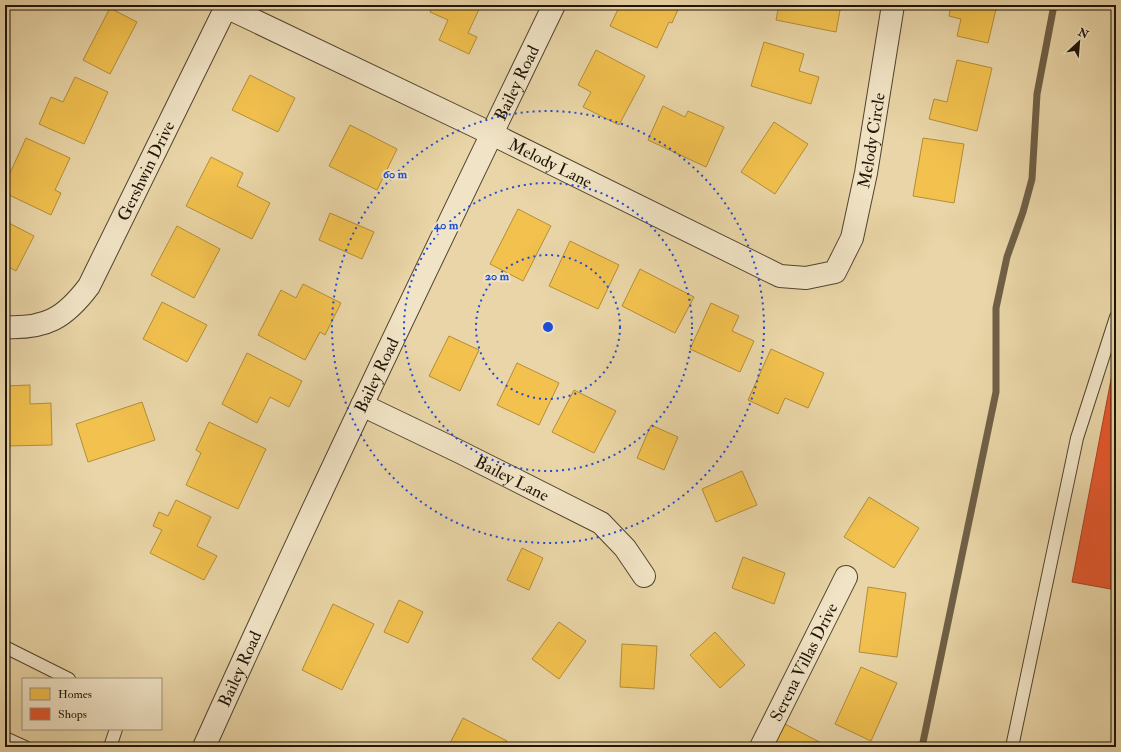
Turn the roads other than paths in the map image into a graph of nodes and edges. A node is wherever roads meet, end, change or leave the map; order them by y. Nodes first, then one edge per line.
1 (554, 5) edge
2 (894, 5) edge
3 (227, 6) edge
4 (492, 134) junction
5 (835, 272) joint
6 (1116, 317) edge
7 (5, 327) edge
8 (362, 405) junction
9 (644, 576) dead end
10 (846, 577) dead end
11 (5, 647) edge
12 (67, 678) edge
13 (116, 730) edge
14 (5, 738) edge
15 (24, 747) edge
16 (110, 747) edge
17 (204, 747) edge
18 (761, 747) edge
19 (1012, 747) edge

1 - 4 street, Bailey Road
2 - 5 street, Melody Circle
3 - 4 street, Melody Lane
3 - 7 street, Gershwin Drive
4 - 5 street, Melody Lane
4 - 8 street, Bailey Road
6 - 19 lane
8 - 9 street, Bailey Lane
8 - 17 street, Bailey Road
10 - 18 street, Serena Villas Drive
11 - 12 lane
13 - 16 lane
14 - 15 lane

